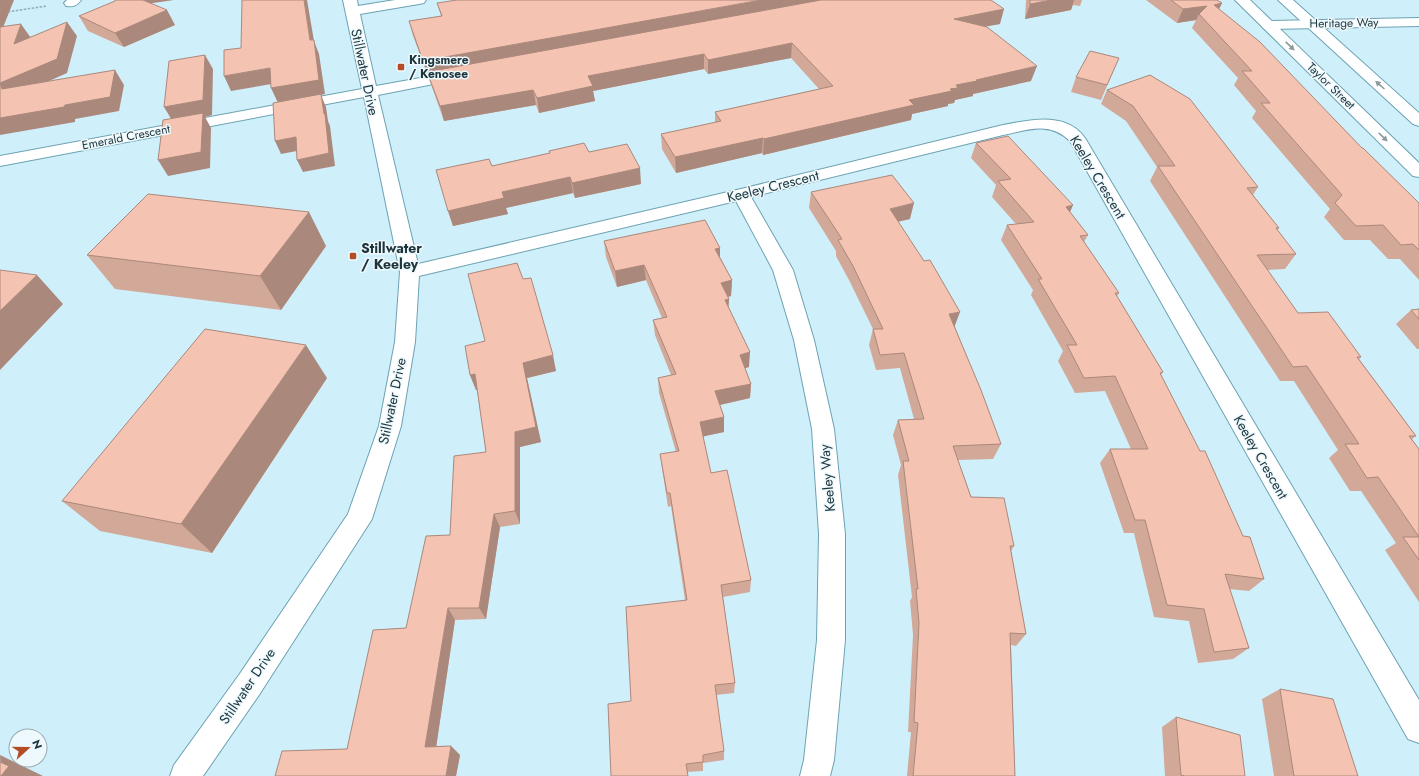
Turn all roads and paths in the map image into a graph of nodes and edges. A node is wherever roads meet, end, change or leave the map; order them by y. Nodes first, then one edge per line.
1 (419, 0) edge
2 (1242, 0) edge
3 (1285, 0) edge
4 (351, 5) edge
5 (23, 10) dead end
6 (0, 13) edge
7 (1419, 22) edge
8 (1312, 24) junction
9 (1268, 25) junction
10 (474, 72) edge
11 (370, 92) junction
12 (1419, 121) edge
13 (0, 161) edge
14 (1419, 172) edge
15 (741, 194) junction
16 (410, 272) junction
17 (1419, 728) edge
18 (184, 776) edge
19 (814, 776) edge

1 - 4 street
2 - 9 street, Taylor Street
3 - 8 street
4 - 11 street, Stillwater Drive
5 - 6 path
7 - 8 street, Heritage Way
8 - 9 street, Heritage Way
12 -> 8 street
9 -> 14 street, Taylor Street
10 - 11 street, Emerald Crescent
11 - 13 street, Emerald Crescent
11 - 16 street, Stillwater Drive
15 - 16 street, Keeley Crescent
15 - 17 street, Keeley Crescent
15 - 19 street, Keeley Way
16 - 18 street, Stillwater Drive

